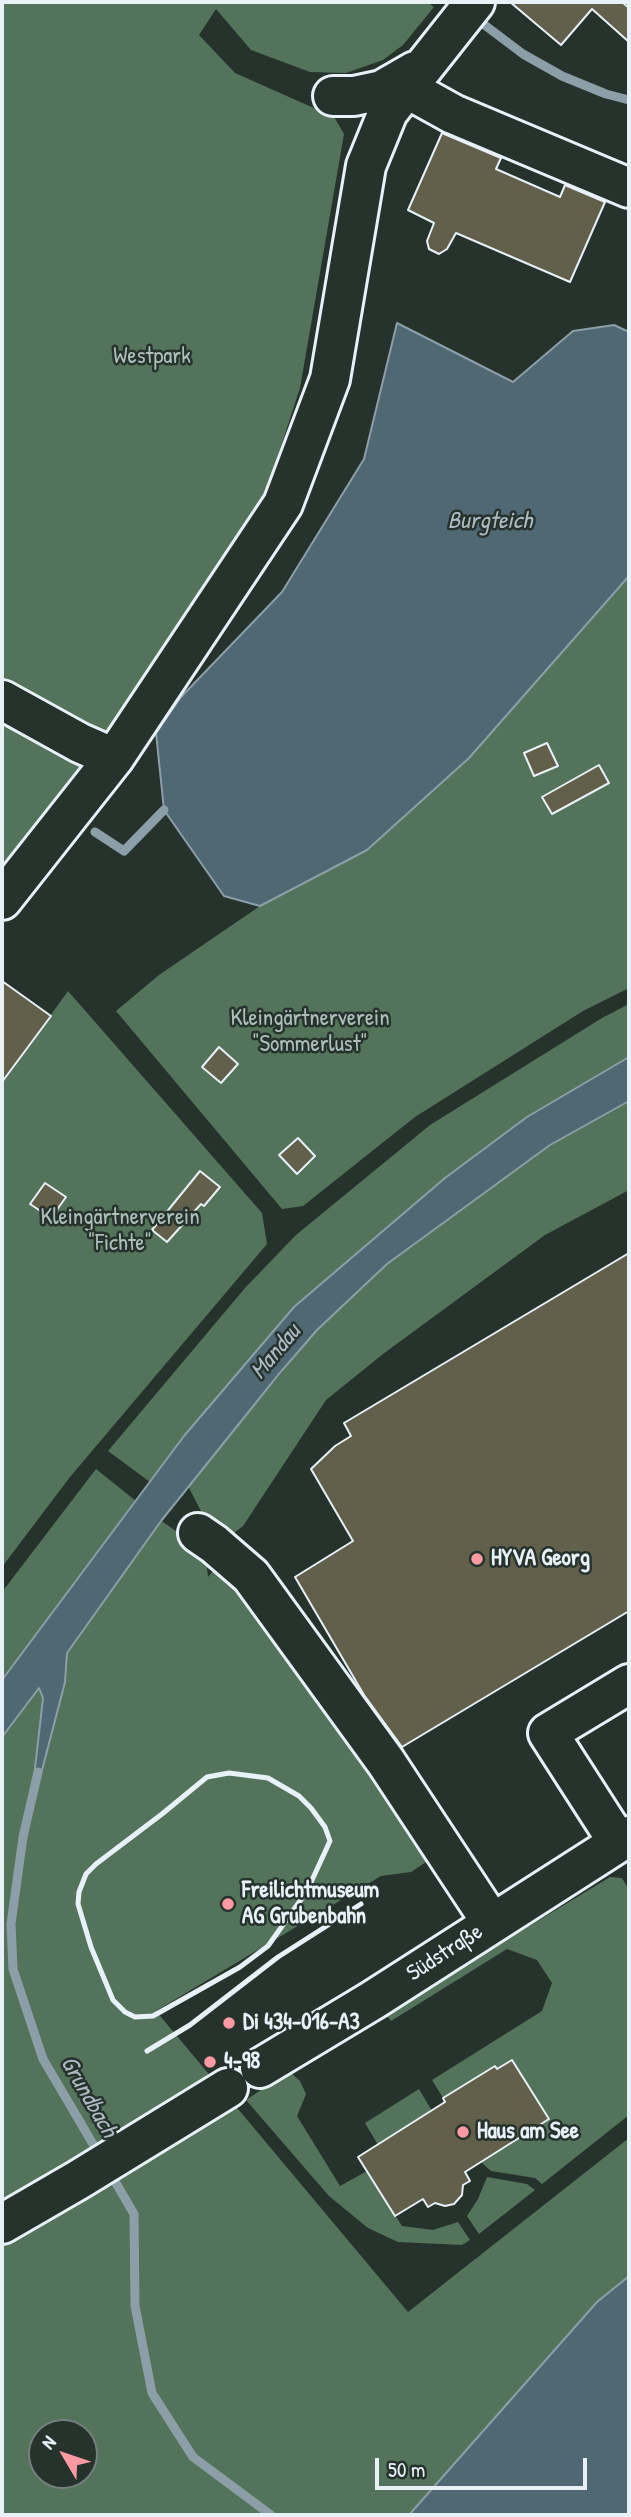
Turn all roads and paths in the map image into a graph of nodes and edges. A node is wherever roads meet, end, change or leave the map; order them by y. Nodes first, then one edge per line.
1 (466, 14) edge
2 (414, 77) junction
3 (333, 96) dead end
4 (629, 188) edge
5 (2, 700) edge
6 (114, 758) junction
7 (2, 900) edge
8 (198, 1533) dead end
9 (629, 1684) edge
10 (624, 1839) edge
11 (492, 1923) junction
12 (260, 2068) dead end
13 (228, 2088) dead end
14 (2, 2224) edge

1 - 2 street
2 - 3 street
2 - 4 street
2 - 6 street
5 - 6 street
6 - 7 street
8 - 11 street
9 - 10 street
10 - 11 street, Südstraße
11 - 12 street, Südstraße
13 - 14 street

